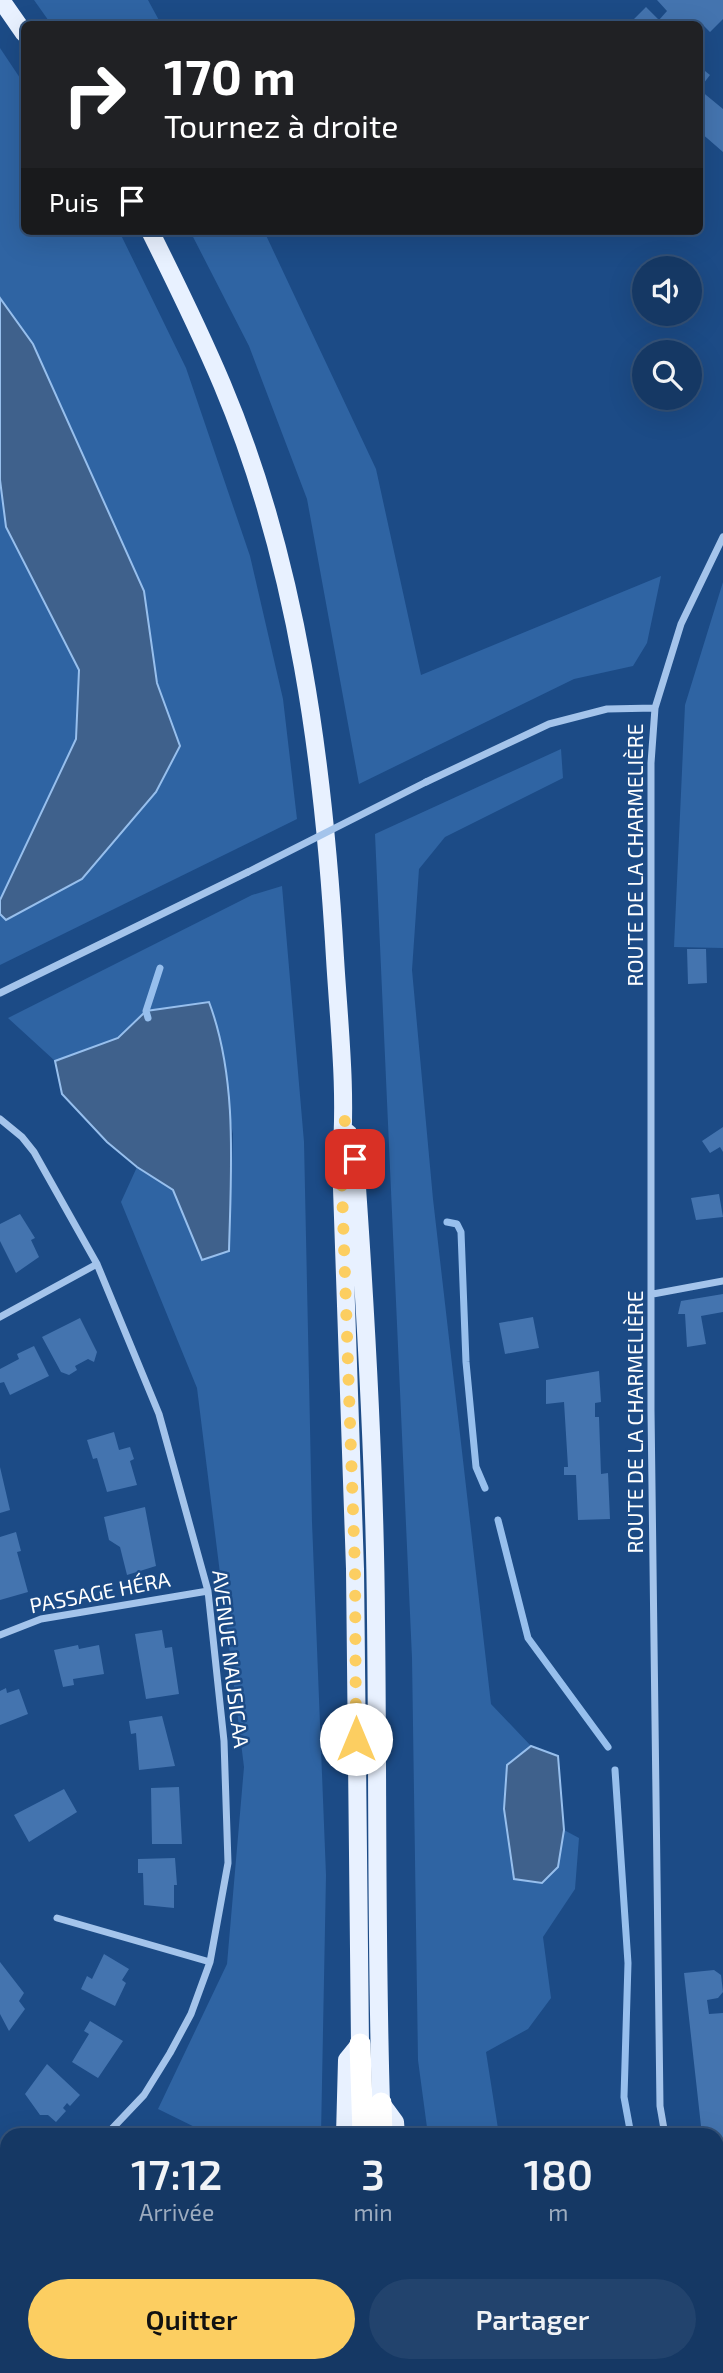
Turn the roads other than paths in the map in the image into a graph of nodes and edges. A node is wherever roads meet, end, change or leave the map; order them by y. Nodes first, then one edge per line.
1 (1, 0) edge
2 (21, 29) edge
3 (152, 235) edge
4 (723, 537) edge
5 (655, 708) junction
6 (0, 993) edge
7 (0, 1119) edge
8 (345, 1119) junction
9 (97, 1264) junction
10 (723, 1281) edge
11 (653, 1294) junction
12 (0, 1317) edge
13 (208, 1591) junction
14 (0, 1635) edge
15 (57, 1918) dead end
16 (210, 1962) junction
17 (360, 2044) junction
18 (381, 2103) junction
19 (113, 2128) edge
20 (345, 2128) edge
21 (363, 2128) edge
22 (382, 2128) edge
23 (395, 2128) edge
24 (664, 2128) edge

1 - 2 main road
3 - 8 main road
4 - 5 street, ROUTE DE LA CHARMELIÈRE
5 - 6 street, bridge
5 - 11 street, ROUTE DE LA CHARMELIÈRE
7 - 9 street, AVENUE NAUSICAA
8 - 17 main road
8 - 18 main road
9 - 12 street
9 - 13 street, AVENUE NAUSICAA
10 - 11 street
11 - 24 street, ROUTE DE LA CHARMELIÈRE
13 - 14 street, PASSAGE HÉRA
13 - 16 street, AVENUE NAUSICAA
15 - 16 street
16 - 19 street, AVENUE NAUSICAA
17 - 20 main road
17 - 21 highway
18 - 22 highway
18 - 23 main road

